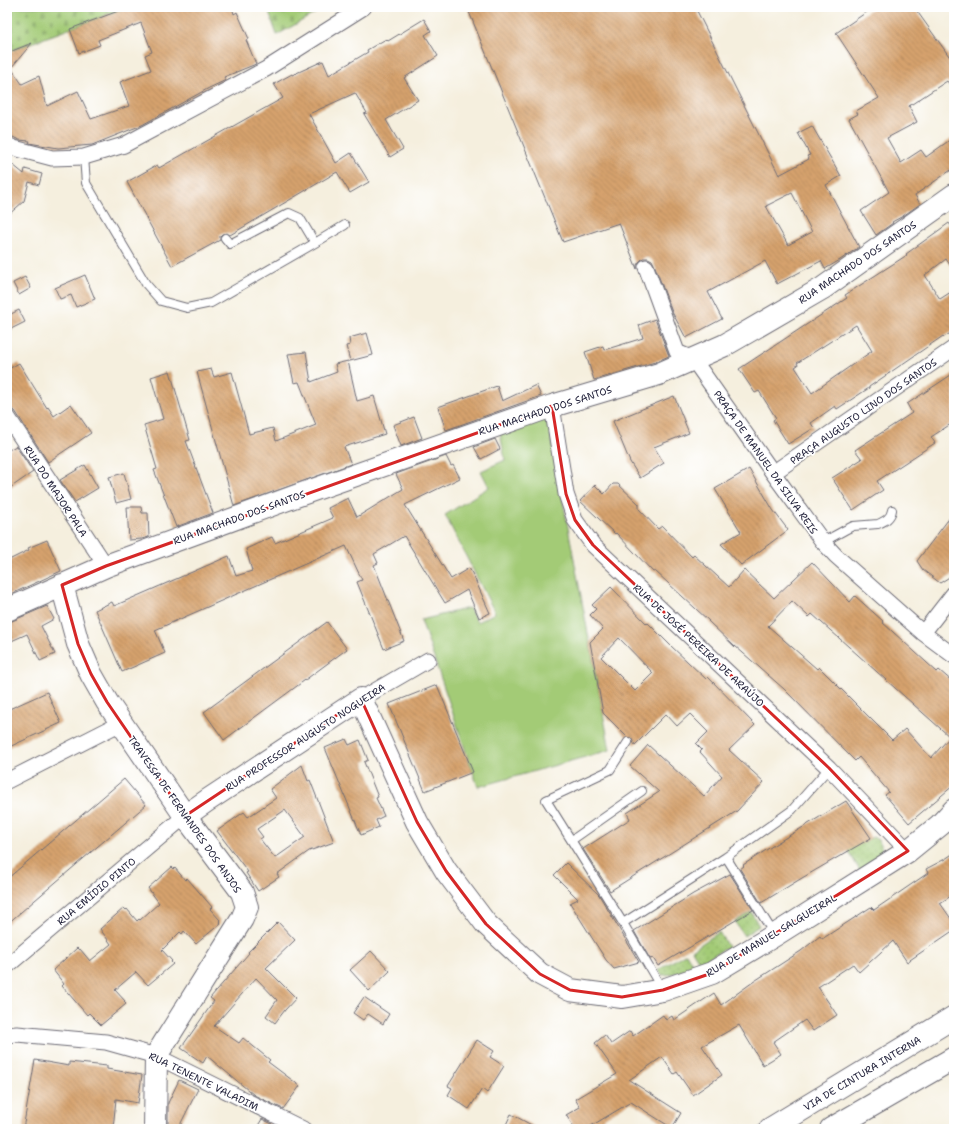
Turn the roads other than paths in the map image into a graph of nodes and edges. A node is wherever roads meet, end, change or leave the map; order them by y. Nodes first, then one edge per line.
1 (364, 7) edge
2 (7, 145) edge
3 (84, 157) junction
4 (954, 195) edge
5 (345, 225) dead end
6 (225, 238) dead end
7 (315, 243) junction
8 (646, 267) dead end
9 (954, 348) edge
10 (693, 359) junction
11 (552, 406) junction
12 (7, 416) edge
13 (773, 473) junction
14 (892, 510) dead end
15 (823, 542) junction
16 (106, 566) junction
17 (62, 585) junction
18 (954, 594) edge
19 (7, 610) edge
20 (923, 633) junction
21 (954, 656) edge
22 (428, 660) dead end
23 (361, 699) junction
24 (121, 723) junction
25 (628, 742) dead end
26 (830, 768) junction
27 (7, 781) edge
28 (642, 791) dead end
29 (954, 810) edge
30 (185, 816) junction
31 (572, 840) junction
32 (908, 851) junction
33 (726, 857) junction
34 (623, 923) junction
35 (775, 935) junction
36 (7, 966) edge
37 (663, 990) junction
38 (954, 1016) edge
39 (7, 1035) edge
40 (156, 1056) junction
41 (954, 1058) edge
42 (155, 1129) edge
43 (303, 1129) edge
44 (770, 1129) edge
45 (831, 1129) edge

1 - 3 street
2 - 3 street
3 - 7 lane
4 - 10 main road, RUA MACHADO DOS SANTOS
5 - 7 lane
6 - 7 lane
8 - 10 street, PRAÇA DE MANUEL DA SILVA REIS
9 - 13 street, PRAÇA AUGUSTO LINO DOS SANTOS
10 - 11 main road, RUA MACHADO DOS SANTOS
10 - 13 street, PRAÇA DE MANUEL DA SILVA REIS
11 - 16 main road, RUA MACHADO DOS SANTOS
11 - 26 street, RUA DE JOSÉ PEREIRA DE ARAÚJO
12 - 16 street, RUA DO MAJOR PALA
13 - 15 street, PRAÇA DE MANUEL DA SILVA REIS
14 - 15 lane
15 - 20 street, PRAÇA DE MANUEL DA SILVA REIS
16 - 17 main road, RUA MACHADO DOS SANTOS
17 - 19 main road, RUA MACHADO DOS SANTOS
17 - 24 main road, TRAVESSA DE FERNANDES DOS ANJOS
18 - 20 street
20 - 21 street, PRAÇA DE MANUEL DA SILVA REIS
22 - 23 street, RUA PROFESSOR AUGUSTO NOGUEIRA
23 - 30 main road, RUA PROFESSOR AUGUSTO NOGUEIRA
23 - 37 main road, RUA DE MANUEL SALGUEIRAL
24 - 27 street
24 - 30 main road, TRAVESSA DE FERNANDES DOS ANJOS
25 - 31 lane
26 - 32 street, RUA DE JOSÉ PEREIRA DE ARAÚJO
26 - 33 lane
28 - 31 lane
29 - 32 main road, RUA DE MANUEL SALGUEIRAL
30 - 36 street, RUA EMÍDIO PINTO
30 - 40 main road, TRAVESSA DE FERNANDES DOS ANJOS
31 - 34 lane
32 - 35 main road, RUA DE MANUEL SALGUEIRAL
33 - 34 lane
33 - 35 lane
34 - 37 lane
35 - 37 main road, RUA DE MANUEL SALGUEIRAL
38 - 44 main road, VIA DE CINTURA INTERNA
39 - 40 street, RUA TENENTE VALADIM
40 - 42 main road
40 - 43 street, RUA TENENTE VALADIM
41 - 45 main road

